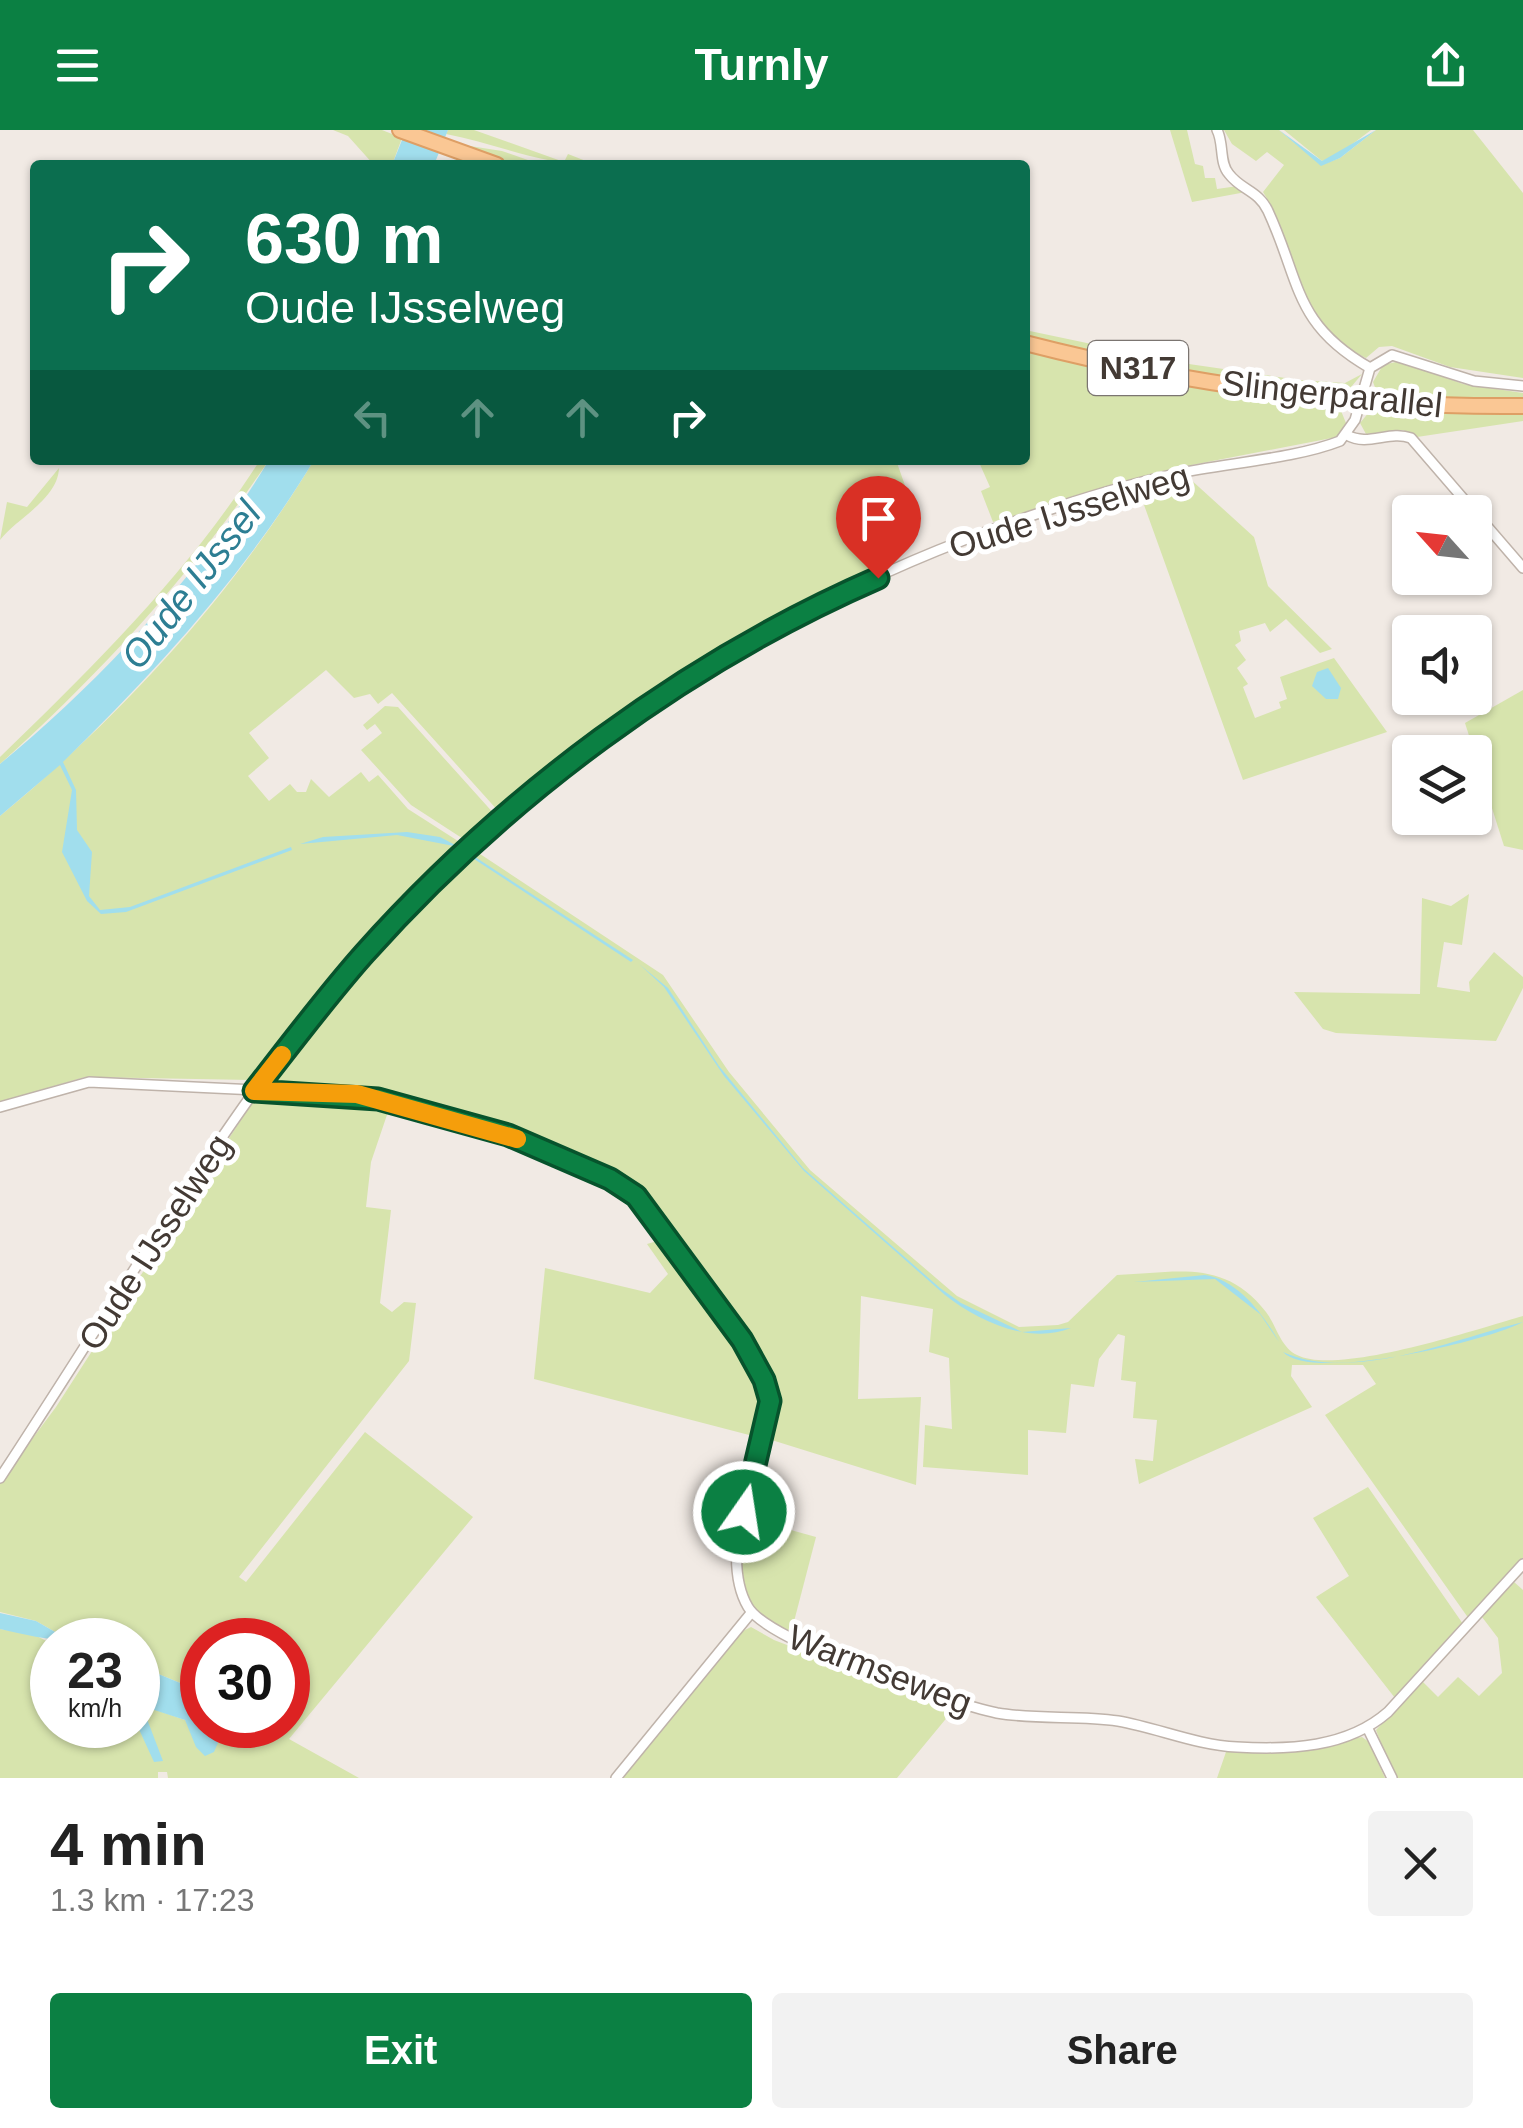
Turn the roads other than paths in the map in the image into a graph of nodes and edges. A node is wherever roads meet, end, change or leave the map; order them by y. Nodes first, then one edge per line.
1 (400, 130) edge
2 (1217, 130) edge
3 (483, 160) edge
4 (1030, 344) edge
5 (1370, 368) junction
6 (1523, 386) edge
7 (1358, 400) junction
8 (1523, 406) edge
9 (1347, 435) junction
10 (1523, 568) edge
11 (254, 1091) junction
12 (0, 1106) edge
13 (0, 1478) edge
14 (1523, 1564) edge
15 (751, 1613) junction
16 (1368, 1729) junction
17 (616, 1778) edge
18 (1392, 1778) edge

1 - 3 main road
2 - 5 street
4 - 7 main road, Slingerparallel / N317
5 - 6 street
5 - 7 street
7 - 8 main road, Slingerparallel / N317
7 - 9 street
9 - 10 street, Oude IJsselweg
9 - 11 street, Oude IJsselweg
11 - 12 street, Warmseweg
11 - 13 street, Oude IJsselweg
11 - 15 street, Warmseweg
14 - 16 street, Warmseweg
15 - 16 street, Warmseweg
15 - 17 street
16 - 18 street

